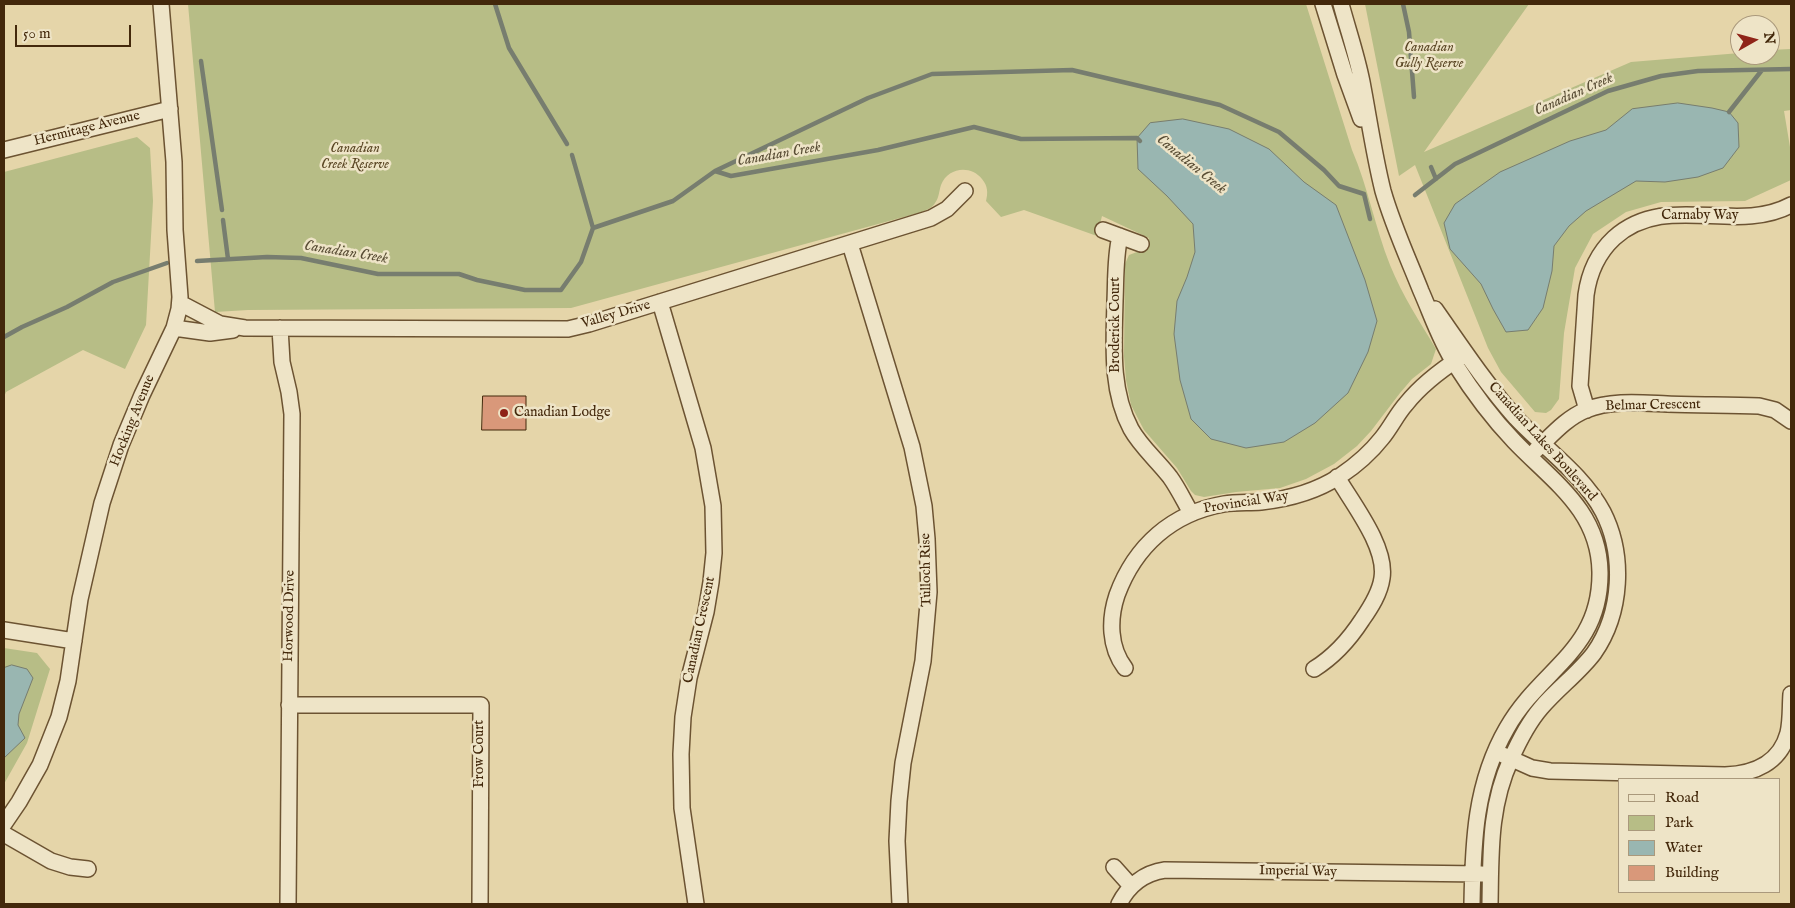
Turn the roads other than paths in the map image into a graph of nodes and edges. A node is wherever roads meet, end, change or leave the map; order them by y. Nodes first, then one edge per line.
1 (161, 4) edge
2 (1323, 4) edge
3 (1341, 4) edge
4 (170, 109) junction
5 (4, 150) edge
6 (1373, 151) junction
7 (965, 191) dead end
8 (1791, 205) edge
9 (1103, 230) dead end
10 (1120, 236) junction
11 (850, 244) junction
12 (1141, 244) dead end
13 (660, 302) junction
14 (180, 303) junction
15 (174, 328) junction
16 (244, 328) junction
17 (280, 328) junction
18 (1460, 358) junction
19 (1587, 410) junction
20 (1791, 421) edge
21 (1543, 444) junction
22 (1529, 457) junction
23 (1337, 477) junction
24 (1191, 513) junction
25 (4, 630) edge
26 (74, 641) junction
27 (1125, 668) dead end
28 (1314, 669) dead end
29 (1791, 694) edge
30 (289, 705) junction
31 (1495, 751) junction
32 (1511, 759) junction
33 (4, 824) edge
34 (4, 834) edge
35 (1114, 867) dead end
36 (88, 869) dead end
37 (1472, 874) junction
38 (1491, 874) junction
39 (1131, 886) junction
40 (288, 904) edge
41 (480, 904) edge
42 (696, 904) edge
43 (900, 904) edge
44 (1119, 904) edge
45 (1472, 904) edge
46 (1490, 904) edge

1 - 4 street, Hocking Avenue
2 - 6 street, Canadian Lakes Boulevard
3 - 6 street, Canadian Lakes Boulevard
4 - 5 street, Hermitage Avenue
4 - 14 street, Hocking Avenue
6 - 18 street, Canadian Lakes Boulevard
7 - 11 street, Valley Drive
8 - 19 street, Carnaby Way
9 - 10 street
10 - 12 street
10 - 24 street, Broderick Court
11 - 13 street, Valley Drive
11 - 43 street, Tulloch Rise
13 - 17 street, Valley Drive
13 - 42 street, Canadian Crescent
14 - 15 street, Hocking Avenue
14 - 16 street, Valley Drive
15 - 16 street, Valley Drive
15 - 26 street, Hocking Avenue
16 - 17 street, Valley Drive
17 - 30 street, Horwood Drive
18 - 21 street, Canadian Lakes Boulevard
18 - 22 street, Canadian Lakes Boulevard
18 - 23 street, Provincial Way
19 - 20 street, Belmar Crescent
19 - 21 street, Belmar Crescent
21 - 22 street, Belmar Crescent
21 - 32 street, Canadian Lakes Boulevard
22 - 31 street, Canadian Lakes Boulevard
23 - 24 street, Provincial Way
23 - 28 street
24 - 27 street, Provincial Way
25 - 26 street
26 - 33 street, Hocking Avenue
29 - 32 street
30 - 40 street, Horwood Drive
30 - 41 street, Frow Court
31 - 32 street
31 - 37 street, Canadian Lakes Boulevard
32 - 38 street, Canadian Lakes Boulevard
34 - 36 street
35 - 39 street
37 - 38 street, Imperial Way
37 - 39 street, Imperial Way
37 - 45 street, Canadian Lakes Boulevard
38 - 46 street, Canadian Lakes Boulevard
39 - 44 street, Imperial Way

